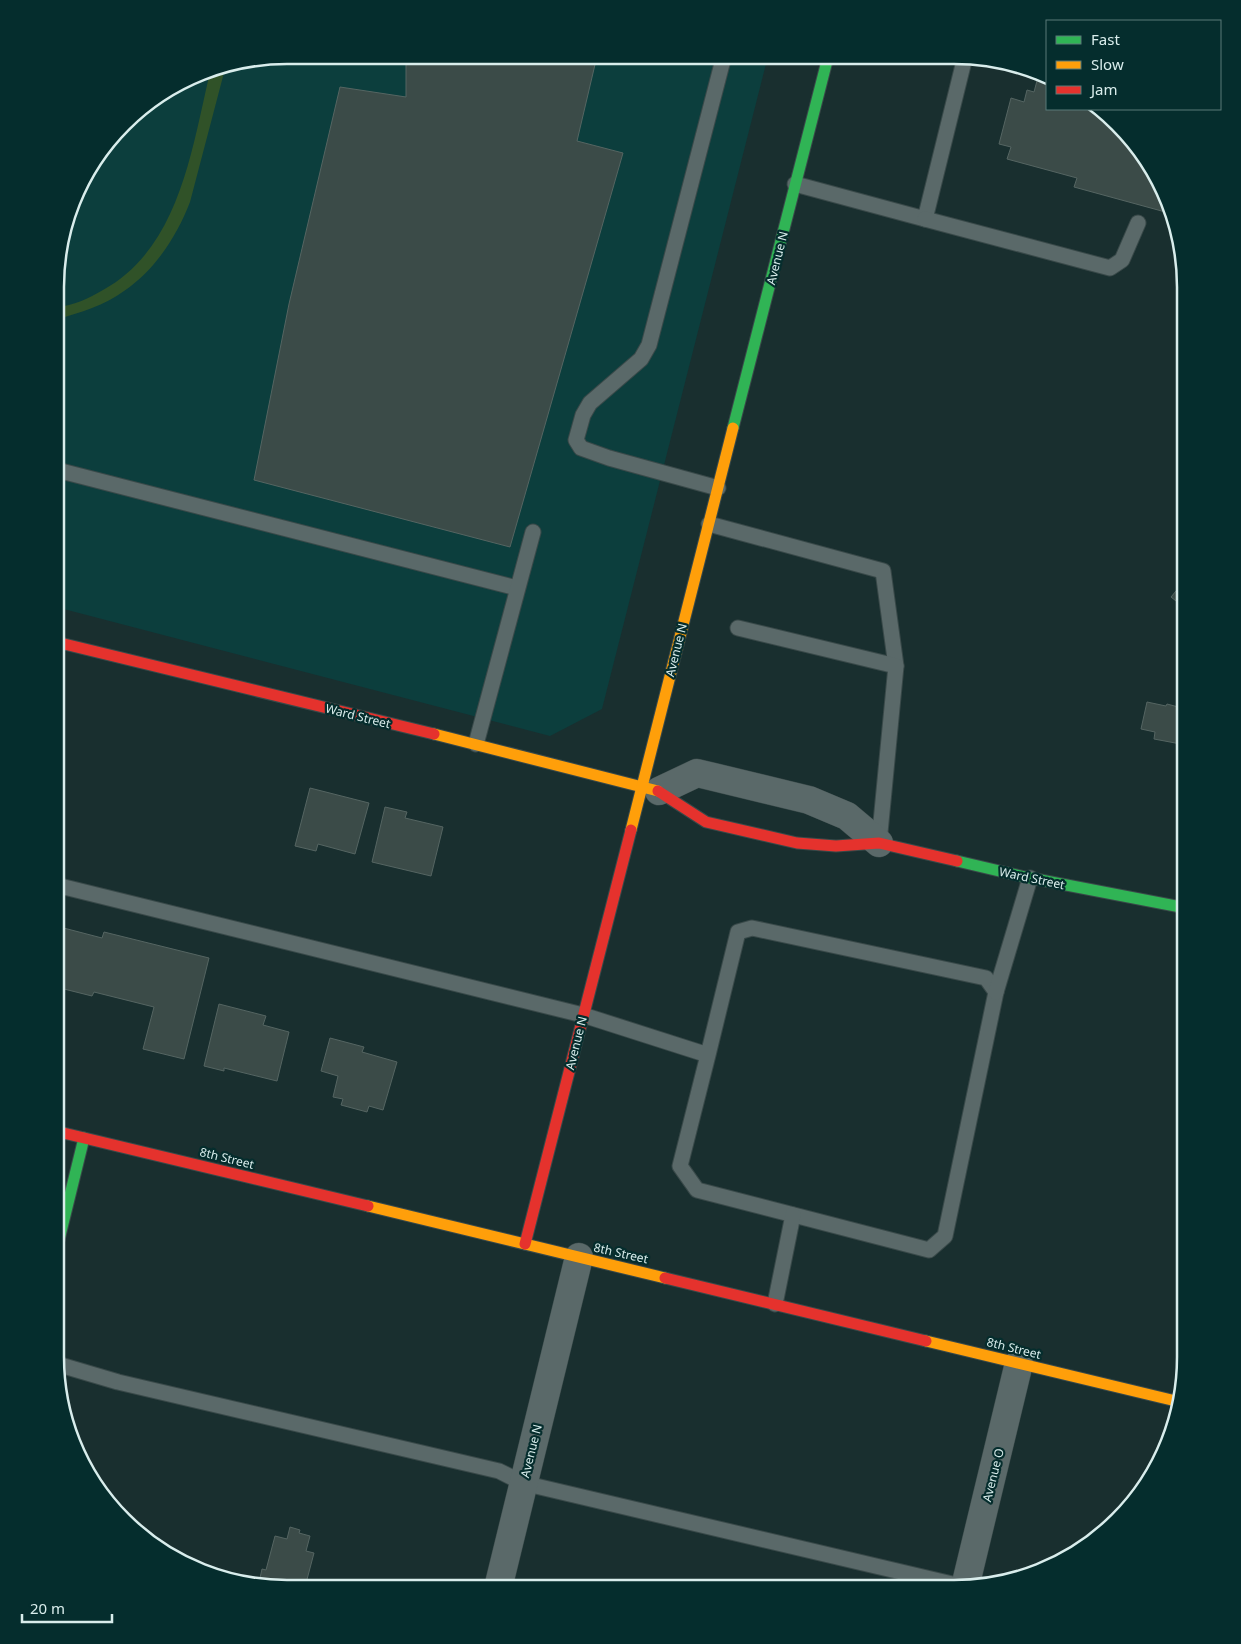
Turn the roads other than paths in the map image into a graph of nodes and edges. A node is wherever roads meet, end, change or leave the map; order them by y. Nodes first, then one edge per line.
1 (722, 64) edge
2 (826, 64) edge
3 (963, 64) edge
4 (796, 184) junction
5 (925, 219) junction
6 (1138, 224) dead end
7 (64, 472) edge
8 (718, 488) junction
9 (708, 524) junction
10 (533, 532) dead end
11 (517, 588) junction
12 (738, 628) dead end
13 (64, 644) edge
14 (896, 666) junction
15 (476, 744) junction
16 (651, 789) junction
17 (879, 843) junction
18 (1030, 878) junction
19 (64, 887) edge
20 (1177, 906) edge
21 (996, 992) junction
22 (583, 1014) junction
23 (708, 1055) junction
24 (64, 1133) edge
25 (84, 1138) junction
26 (793, 1215) junction
27 (64, 1219) edge
28 (525, 1244) junction
29 (579, 1257) junction
30 (775, 1304) junction
31 (1020, 1363) junction
32 (64, 1366) edge
33 (1173, 1400) edge
34 (523, 1483) junction
35 (500, 1580) edge
36 (935, 1580) edge
37 (967, 1580) edge

1 - 8 lane
2 - 4 street, Avenue N
3 - 5 lane
4 - 5 lane
4 - 8 street, Avenue N
5 - 6 lane
7 - 11 lane
8 - 9 street, Avenue N
9 - 14 lane
9 - 16 street, Avenue N
10 - 11 lane
11 - 15 lane
12 - 14 lane
13 - 15 street, Ward Street
14 - 17 lane
15 - 16 street, Ward Street
16 - 17 street, Ward Street
16 - 17 street, Ward Street
16 - 22 street, Avenue N
17 - 18 street, Ward Street
18 - 20 street, Ward Street
18 - 21 lane
19 - 22 lane
21 - 23 lane
21 - 26 lane
22 - 23 lane
22 - 28 street, Avenue N
23 - 26 lane
24 - 25 street, 8th Street
25 - 27 street
25 - 28 street, 8th Street
26 - 30 lane
28 - 29 street, 8th Street
29 - 30 street, 8th Street
29 - 34 street, Avenue N
30 - 31 street, 8th Street
31 - 33 street, 8th Street
31 - 37 street, Avenue O
32 - 34 lane
34 - 35 street, Avenue N
34 - 36 lane

